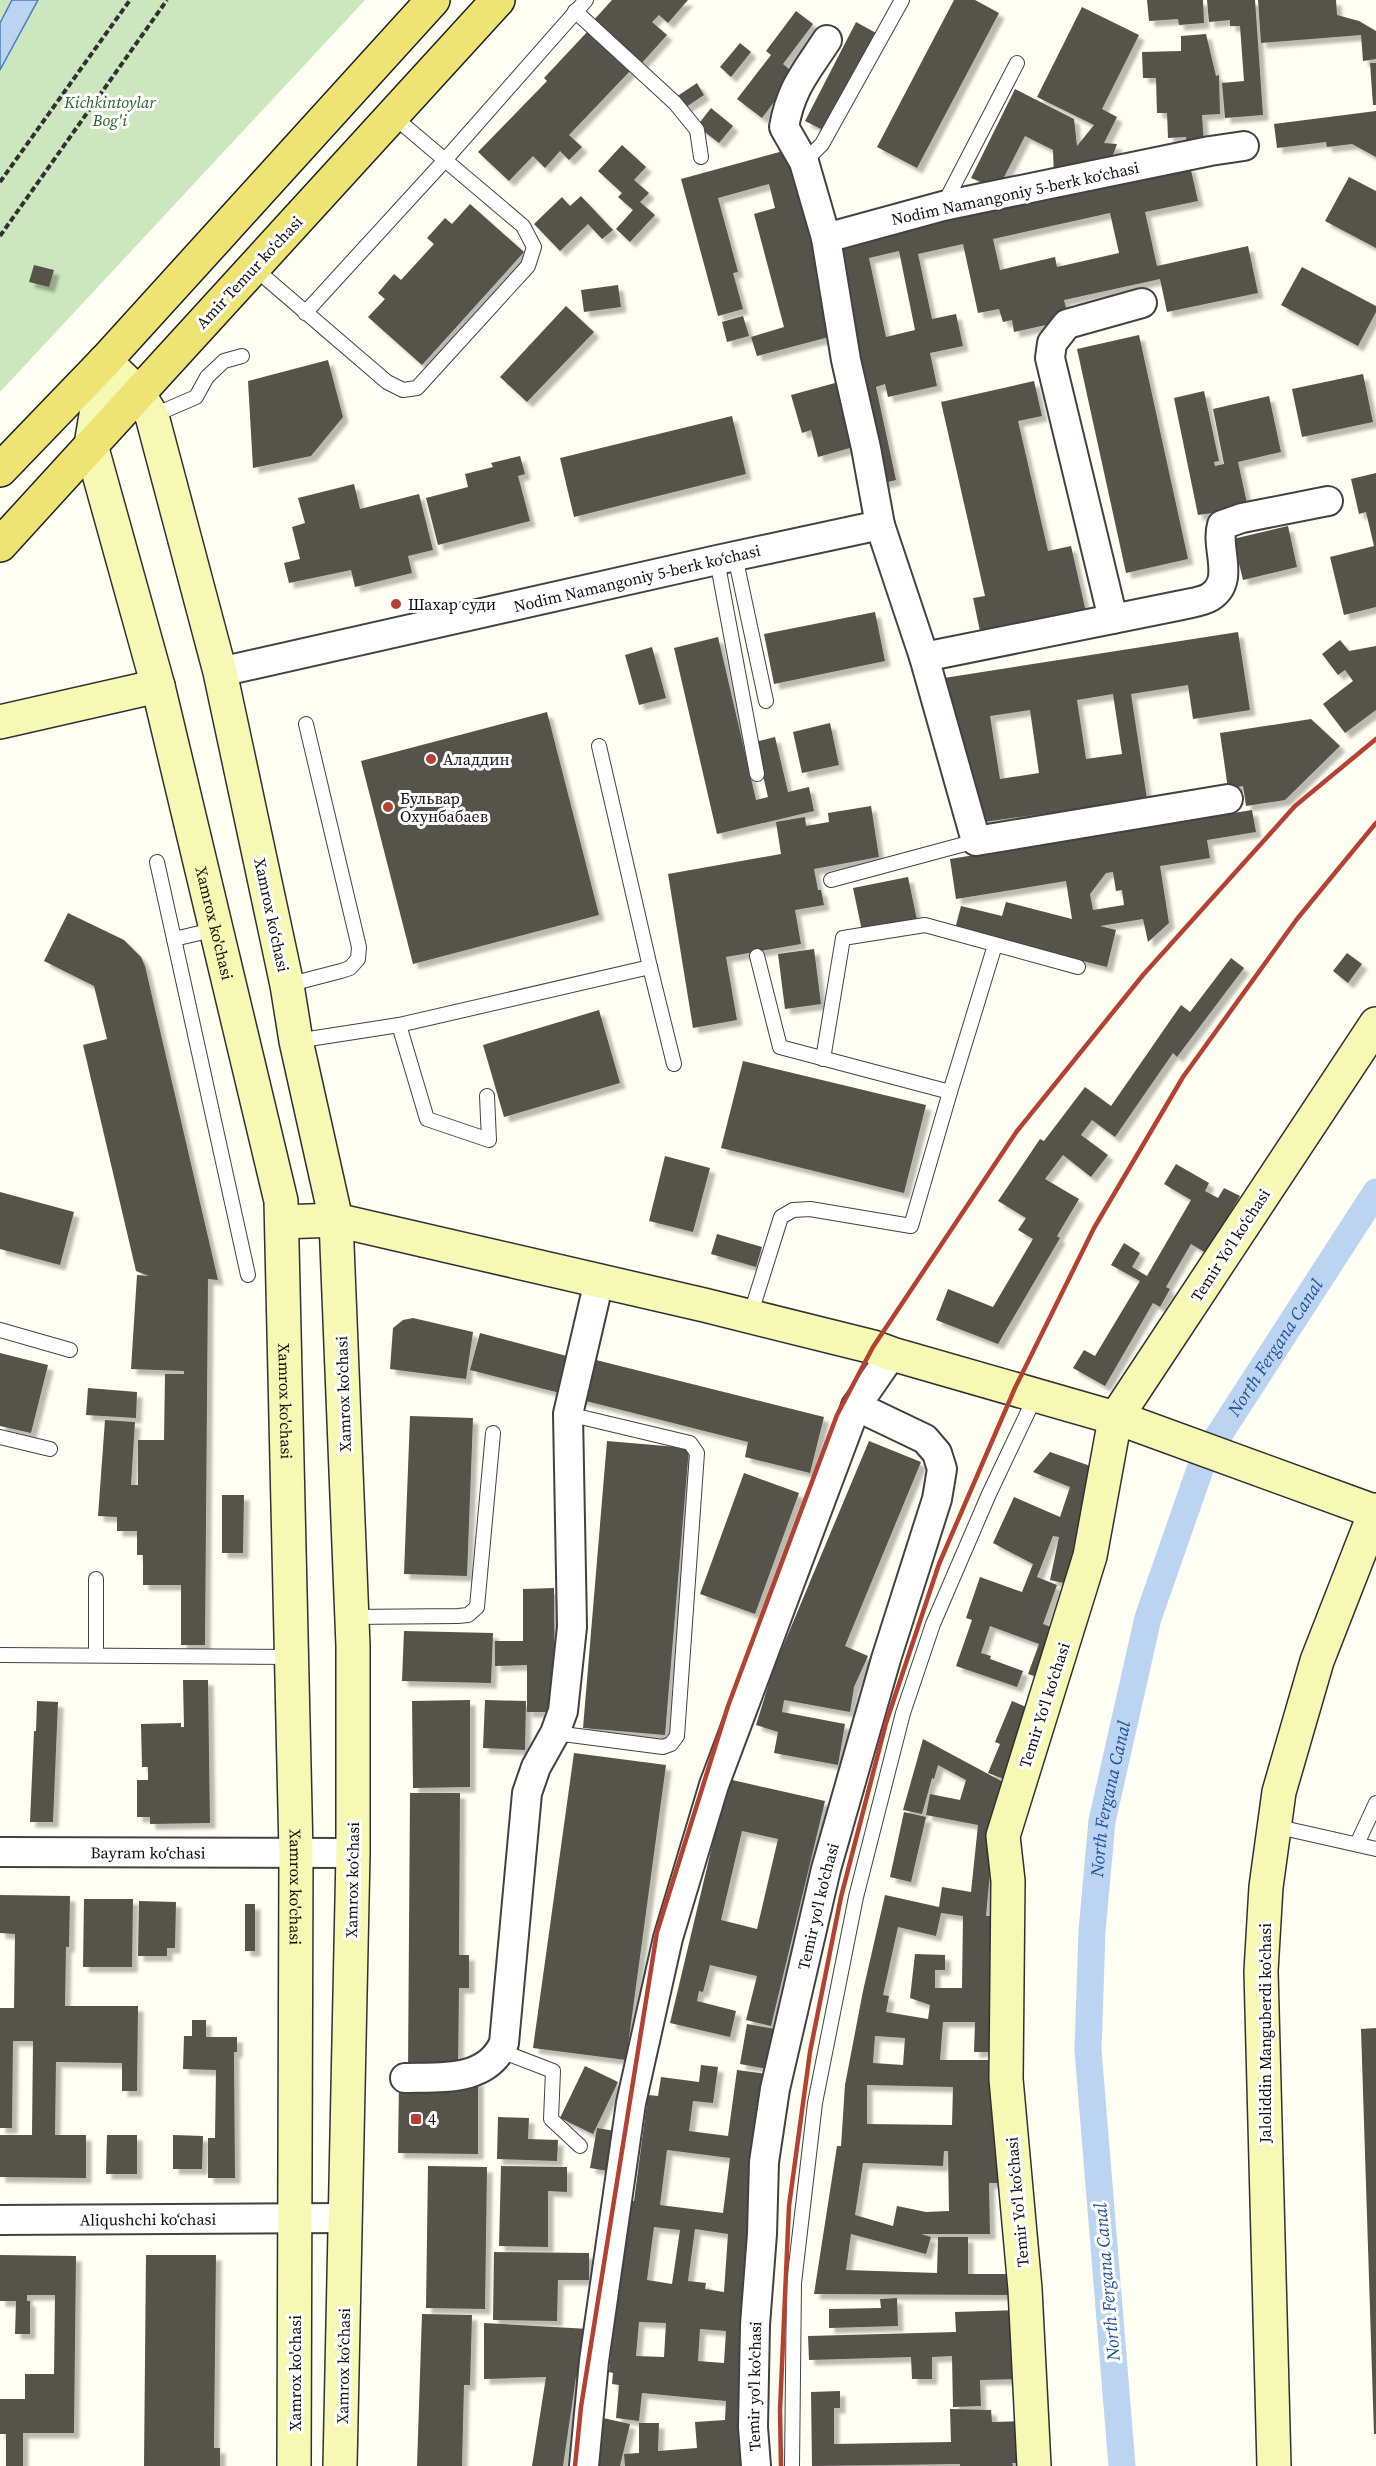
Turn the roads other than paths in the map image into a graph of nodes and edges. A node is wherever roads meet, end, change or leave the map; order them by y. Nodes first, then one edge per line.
1 (434, 0) edge
2 (498, 0) edge
3 (586, 0) edge
4 (902, 0) edge
5 (575, 11) junction
6 (827, 40) dead end
7 (1017, 63) dead end
8 (393, 116) junction
9 (1244, 146) dead end
10 (701, 157) dead end
11 (445, 160) junction
12 (804, 162) junction
13 (943, 206) junction
14 (826, 238) junction
15 (254, 267) junction
16 (1142, 303) dead end
17 (305, 313) junction
18 (242, 356) dead end
19 (105, 361) junction
20 (145, 404) junction
21 (91, 445) junction
22 (0, 470) edge
23 (1328, 501) dead end
24 (880, 525) junction
25 (0, 545) edge
26 (726, 558) junction
27 (1113, 619) junction
28 (924, 657) junction
29 (219, 672) junction
30 (158, 686) junction
31 (766, 701) dead end
32 (0, 722) edge
33 (306, 724) dead end
34 (599, 746) dead end
35 (757, 774) dead end
36 (1228, 799) dead end
37 (976, 840) junction
38 (157, 862) dead end
39 (831, 880) dead end
40 (217, 929) junction
41 (174, 939) junction
42 (995, 945) junction
43 (757, 956) dead end
44 (650, 967) junction
45 (1078, 967) dead end
46 (287, 985) junction
47 (1376, 1024) edge
48 (399, 1025) junction
49 (296, 1041) junction
50 (823, 1059) junction
51 (674, 1064) dead end
52 (950, 1092) junction
53 (487, 1096) dead end
54 (336, 1220) junction
55 (282, 1222) junction
56 (248, 1275) dead end
57 (599, 1281) junction
58 (750, 1316) junction
59 (0, 1330) edge
60 (70, 1350) dead end
61 (892, 1354) junction
62 (1036, 1395) junction
63 (856, 1406) junction
64 (568, 1414) junction
65 (1122, 1421) junction
66 (493, 1433) dead end
67 (0, 1437) edge
68 (50, 1449) dead end
69 (1376, 1511) edge
70 (96, 1580) dead end
71 (351, 1617) junction
72 (0, 1655) edge
73 (96, 1655) junction
74 (292, 1657) junction
75 (555, 1732) junction
76 (1376, 1803) edge
77 (1274, 1826) junction
78 (1357, 1844) junction
79 (1376, 1849) edge
80 (0, 1852) edge
81 (296, 1853) junction
82 (353, 1853) junction
83 (501, 2051) junction
84 (405, 2078) dead end
85 (580, 2146) dead end
86 (296, 2218) junction
87 (346, 2218) junction
88 (0, 2220) edge
89 (294, 2466) edge
90 (340, 2466) edge
91 (584, 2466) edge
92 (756, 2466) edge
93 (792, 2466) edge
94 (1034, 2466) edge
95 (1274, 2466) edge

1 - 19 main road
2 - 8 main road, Amir Temur koʻchasi
3 - 5 lane
4 - 12 lane
5 - 10 lane
5 - 11 lane
6 - 12 street
7 - 13 lane
8 - 11 lane
8 - 15 main road, Amir Temur koʻchasi
9 - 13 street, Nodim Namangoniy 5-berk koʻchasi
11 - 17 lane
11 - 17 lane
12 - 14 street
13 - 14 street, Nodim Namangoniy 5-berk koʻchasi
14 - 24 street
15 - 17 lane
15 - 20 main road, Amir Temur koʻchasi
16 - 27 street
18 - 20 lane
19 - 20 main road
19 - 21 main road, Xamrox ko'chasi
19 - 22 main road
20 - 21 main road, Amir Temur koʻchasi
20 - 29 main road, Xamrox koʻchasi
21 - 25 main road, Amir Temur koʻchasi
21 - 30 main road, Xamrox ko'chasi
23 - 27 street
24 - 26 street, Nodim Namangoniy 5-berk koʻchasi
24 - 28 street
26 - 29 street, Nodim Namangoniy 5-berk koʻchasi
26 - 31 lane
26 - 35 lane
27 - 28 street
28 - 37 street
29 - 46 main road, Xamrox koʻchasi
30 - 32 main road
30 - 40 main road, Xamrox ko'chasi
33 - 46 lane
34 - 44 lane
36 - 37 street
37 - 39 lane
38 - 41 lane
40 - 41 lane
40 - 55 main road, Xamrox ko'chasi
41 - 56 lane
42 - 45 lane
42 - 50 lane
42 - 52 lane
43 - 50 lane
44 - 48 lane
44 - 51 lane
46 - 49 main road, Xamrox koʻchasi
47 - 65 main road, Temir Yoʻl koʻchasi
48 - 49 lane
48 - 53 lane
49 - 54 main road, Xamrox koʻchasi
50 - 52 lane
52 - 58 lane
54 - 55 main road
54 - 57 main road
54 - 71 main road, Xamrox koʻchasi
55 - 74 main road, Xamrox ko'chasi
57 - 58 main road
57 - 64 street
58 - 61 main road
59 - 60 lane
61 - 62 main road
61 - 63 street
62 - 65 main road
62 - 93 lane
63 - 91 street
63 - 92 street, Temir yo'l ko'chasi
64 - 75 street
64 - 75 lane
65 - 69 main road
65 - 94 main road, Temir Yoʻl koʻchasi
66 - 71 lane
67 - 68 lane
69 - 77 main road, Jaloliddin Manguberdi koʻchasi
70 - 73 lane
71 - 82 main road, Xamrox koʻchasi
72 - 73 lane
73 - 74 lane
74 - 81 main road, Xamrox ko'chasi
75 - 83 street
76 - 78 lane
77 - 78 lane
77 - 95 main road, Jaloliddin Manguberdi koʻchasi
78 - 79 lane
80 - 81 street, Bayram ko‘chasi
81 - 82 street, Bayram ko‘chasi
81 - 86 main road, Xamrox ko'chasi
82 - 87 main road, Xamrox koʻchasi
83 - 84 street
83 - 85 lane
86 - 87 street, Aliqushchi ko‘chasi
86 - 88 street, Aliqushchi ko‘chasi
86 - 89 main road, Xamrox ko'chasi
87 - 90 main road, Xamrox koʻchasi

